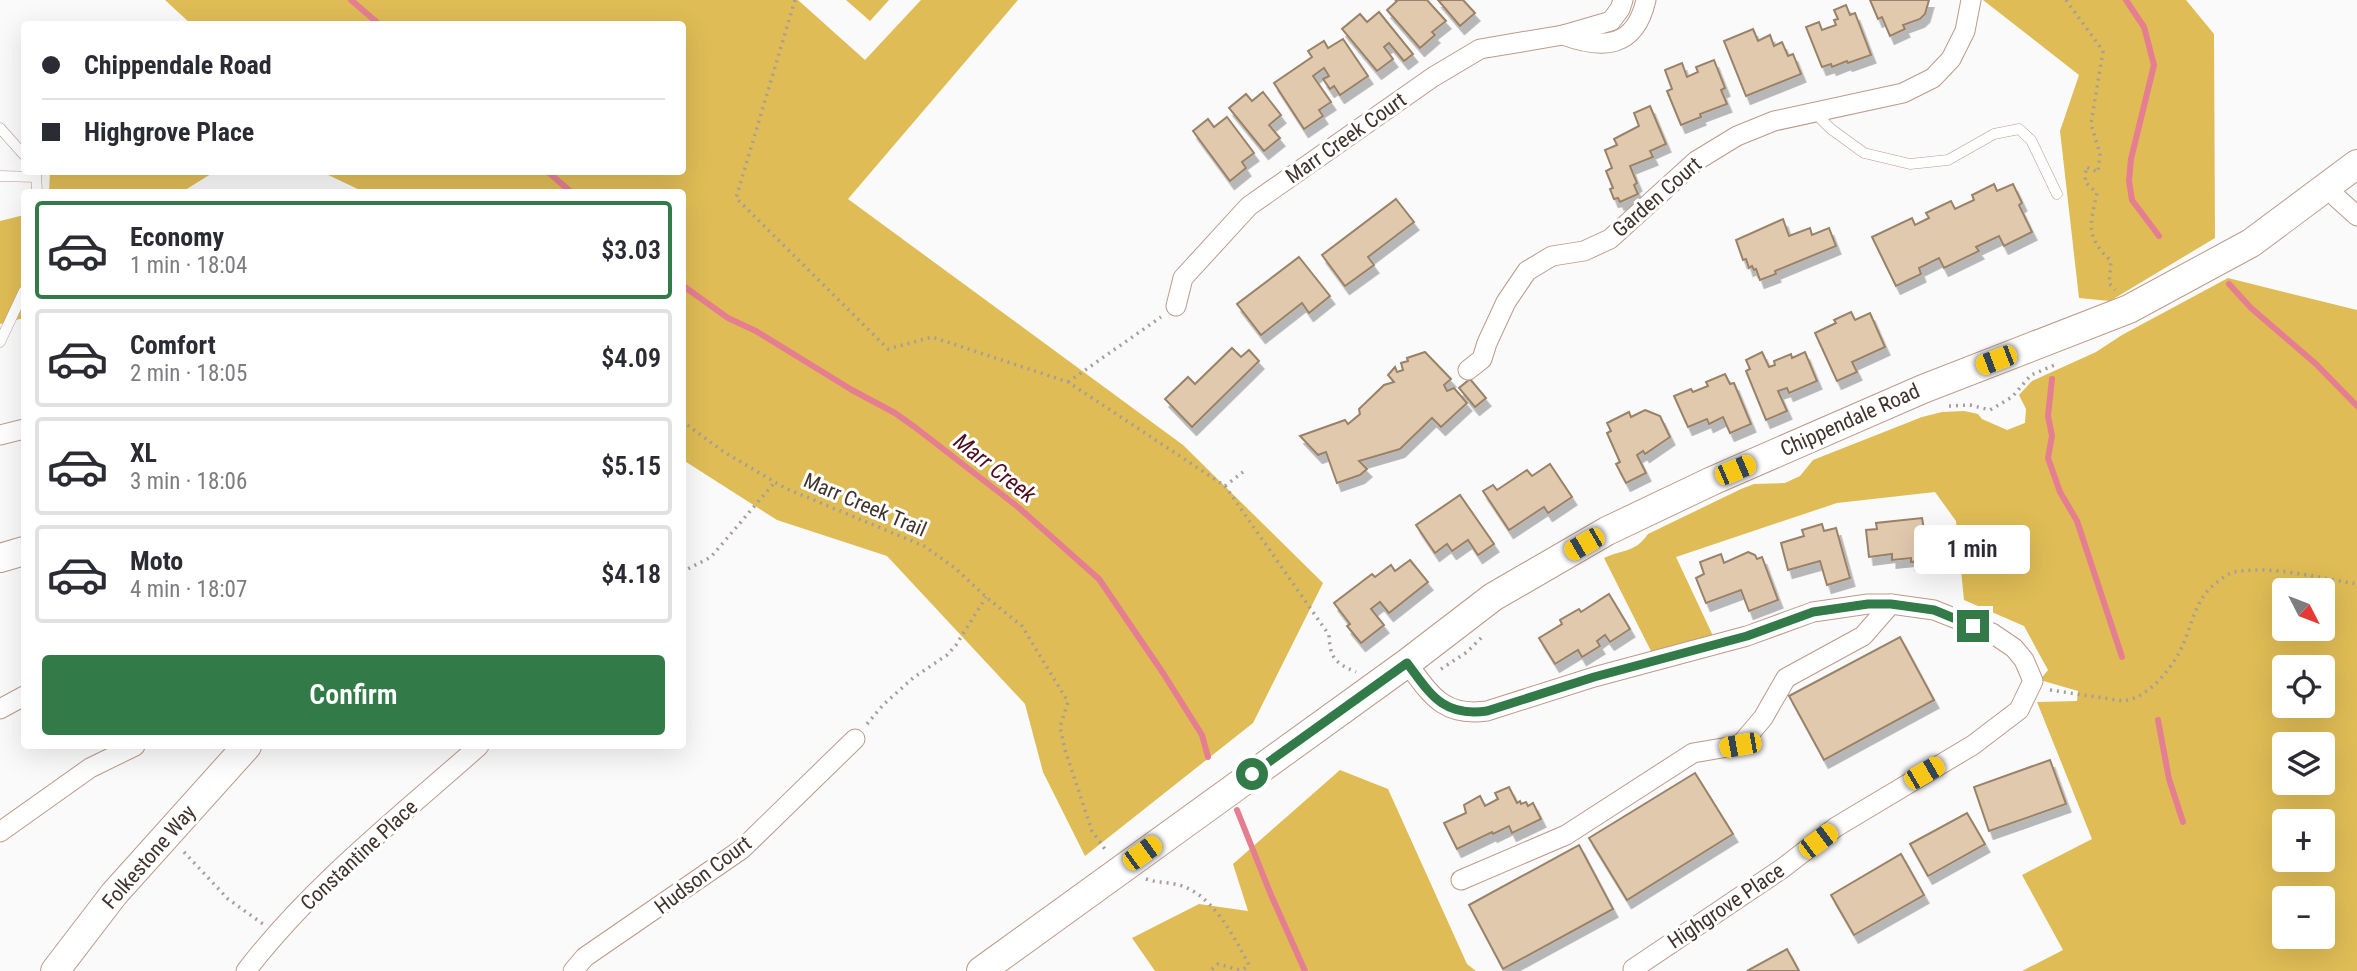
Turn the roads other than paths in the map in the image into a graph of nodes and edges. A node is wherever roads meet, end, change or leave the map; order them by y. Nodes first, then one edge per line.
1 (1623, 0) edge
2 (1646, 0) edge
3 (1971, 0) edge
4 (1563, 35) junction
5 (1814, 112) junction
6 (0, 128) edge
7 (21, 152) edge
8 (2357, 164) edge
9 (21, 175) edge
10 (0, 176) edge
11 (2328, 186) junction
12 (2057, 194) dead end
13 (2357, 216) edge
14 (21, 297) edge
15 (1176, 306) road end
16 (0, 342) edge
17 (1468, 370) dead end
18 (21, 430) edge
19 (0, 435) edge
20 (21, 552) edge
21 (0, 558) edge
22 (1891, 604) junction
23 (1407, 663) junction
24 (21, 698) edge
25 (0, 709) edge
26 (855, 739) road end
27 (129, 749) edge
28 (244, 749) edge
29 (476, 749) edge
30 (0, 832) edge
31 (1461, 880) dead end
32 (1633, 969) dead end
33 (55, 971) edge
34 (246, 971) edge
35 (573, 971) edge
36 (981, 971) edge

1 - 4 street, Marr Creek Court
2 - 4 street, Marr Creek Court
3 - 5 street, Garden Court
4 - 15 street, Marr Creek Court
5 - 12 lane
5 - 17 street, Garden Court
6 - 7 lane
8 - 11 street, Chippendale Road
9 - 10 lane
11 - 13 street
11 - 23 street, Chippendale Road
14 - 16 lane
18 - 19 street
20 - 21 street
22 - 23 street
22 - 31 street
22 - 32 street, Highgrove Place
23 - 36 street, Chippendale Road
24 - 25 street
26 - 35 street, Hudson Court
27 - 30 street
28 - 33 street, Folkestone Way
29 - 34 street, Constantine Place

